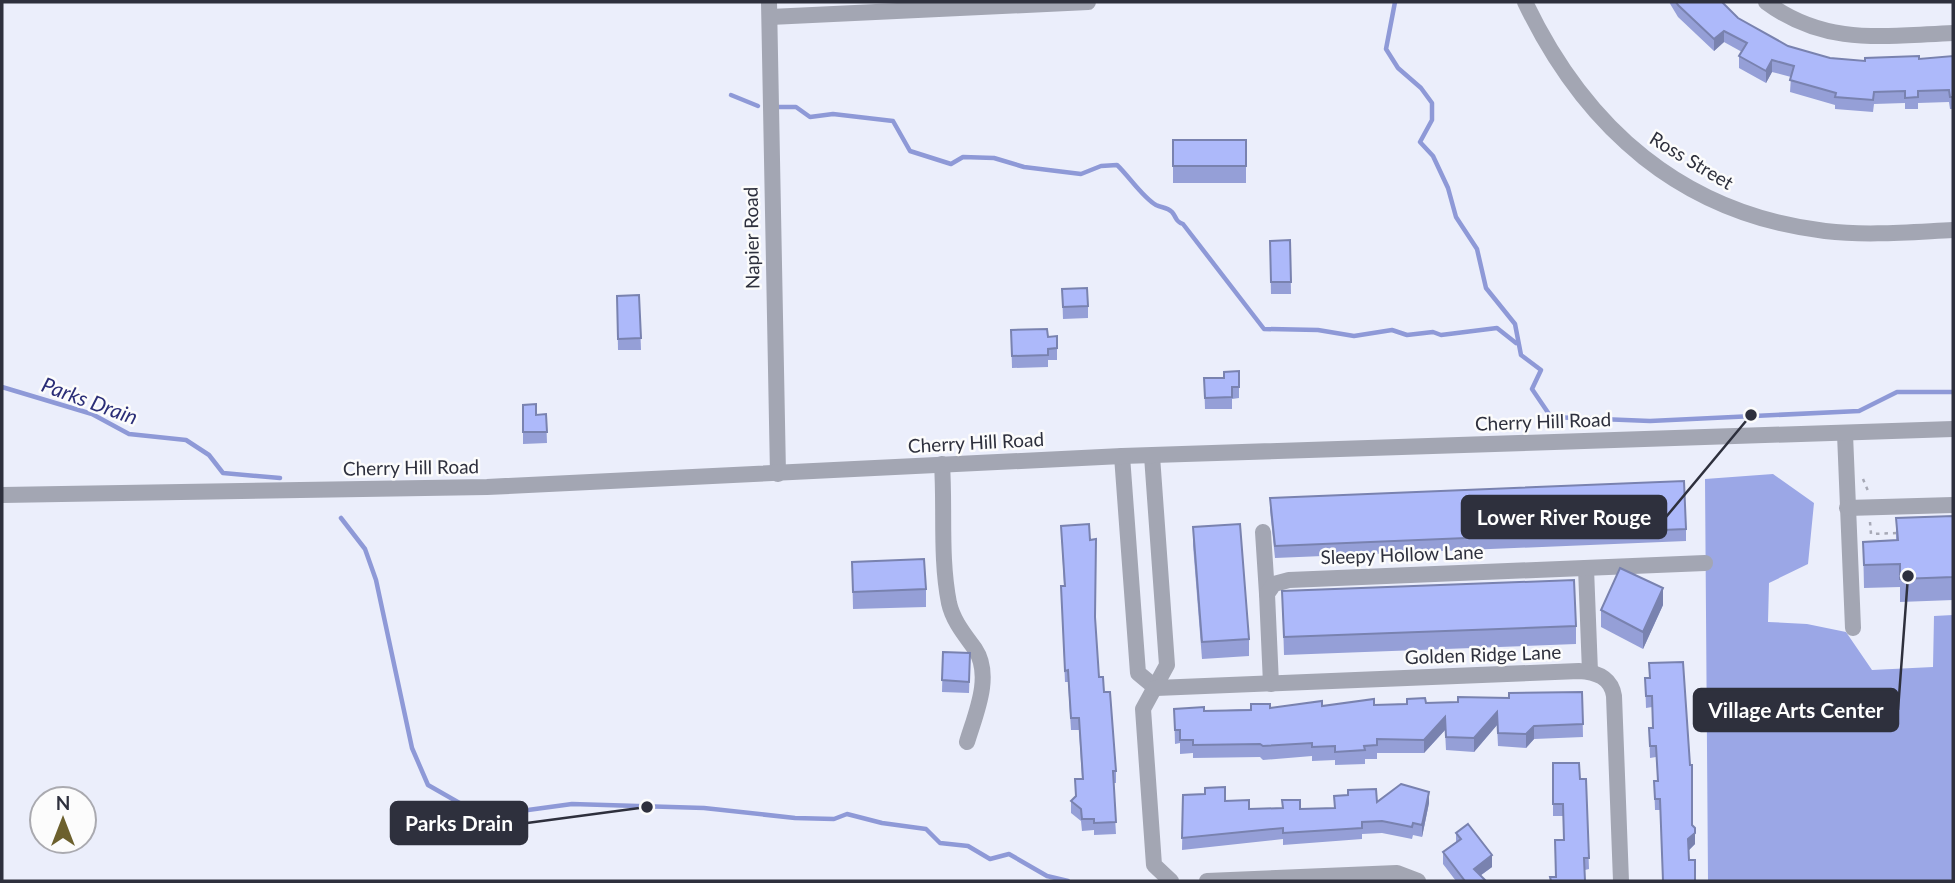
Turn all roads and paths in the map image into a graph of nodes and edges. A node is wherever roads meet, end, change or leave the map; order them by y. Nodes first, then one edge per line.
1 (1088, 2) edge
2 (1525, 2) edge
3 (1766, 2) edge
4 (927, 5) edge
5 (770, 9) edge
6 (1953, 33) edge
7 (1953, 230) edge
8 (1953, 429) edge
9 (1845, 434) junction
10 (1122, 456) junction
11 (1152, 456) junction
12 (942, 464) junction
13 (778, 474) junction
14 (2, 495) edge
15 (1953, 505) edge
16 (1847, 508) junction
17 (1870, 521) dead end
18 (1263, 532) dead end
19 (1898, 533) edge
20 (1705, 563) dead end
21 (1586, 568) junction
22 (1161, 581) junction
23 (1131, 583) junction
24 (1267, 594) junction
25 (1853, 628) dead end
26 (1590, 672) junction
27 (1271, 684) junction
28 (1156, 688) junction
29 (967, 742) dead end
30 (1172, 881) edge
31 (1207, 881) edge
32 (1418, 881) edge
33 (1621, 881) edge

1 - 4 street
2 - 7 street, Ross Street
3 - 6 street
4 - 5 street
5 - 13 street, Napier Road
8 - 9 street, Cherry Hill Road
9 - 11 street, Cherry Hill Road
9 - 16 street
10 - 11 street, Cherry Hill Road
10 - 12 street, Cherry Hill Road
10 - 23 street
11 - 22 street
12 - 13 street, Cherry Hill Road
12 - 29 street
13 - 14 street, Cherry Hill Road
15 - 16 street
16 - 25 street
17 - 19 path
18 - 24 street
20 - 21 street, Sleepy Hollow Lane
21 - 24 street, Sleepy Hollow Lane
21 - 26 street
22 - 23 street
22 - 28 street
23 - 28 street
24 - 27 street
26 - 27 street, Golden Ridge Lane
26 - 33 street
27 - 28 street, Golden Ridge Lane
28 - 30 street
31 - 32 street

